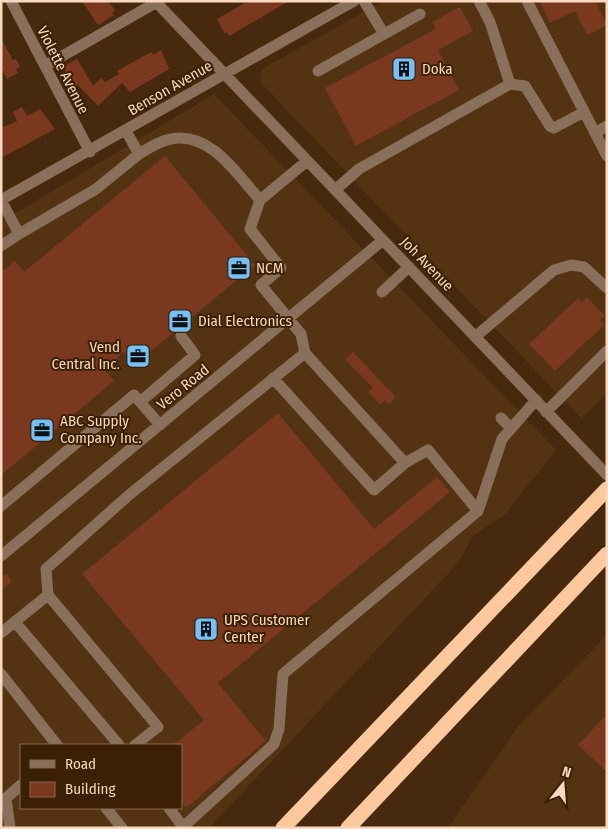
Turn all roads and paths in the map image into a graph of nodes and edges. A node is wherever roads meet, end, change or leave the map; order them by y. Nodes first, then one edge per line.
1 (11, 1) edge
2 (354, 1) edge
3 (364, 1) edge
4 (480, 1) edge
5 (527, 1) edge
6 (156, 2) edge
7 (420, 14) dead end
8 (384, 34) junction
9 (45, 66) junction
10 (318, 71) dead end
11 (225, 74) junction
12 (510, 84) junction
13 (584, 112) junction
14 (607, 126) edge
15 (126, 131) junction
16 (595, 133) junction
17 (90, 152) junction
18 (139, 154) junction
19 (607, 156) edge
20 (307, 161) junction
21 (335, 190) junction
22 (1, 200) edge
23 (260, 200) junction
24 (19, 234) junction
25 (383, 240) junction
26 (1, 246) edge
27 (409, 267) junction
28 (607, 288) edge
29 (382, 292) dead end
30 (289, 319) junction
31 (181, 336) dead end
32 (475, 337) junction
33 (607, 351) edge
34 (305, 353) junction
35 (273, 378) junction
36 (536, 400) junction
37 (140, 402) junction
38 (546, 412) junction
39 (501, 418) dead end
40 (160, 425) junction
41 (511, 428) junction
42 (405, 463) junction
43 (607, 475) edge
44 (607, 488) edge
45 (1, 506) edge
46 (478, 511) junction
47 (2, 553) edge
48 (607, 554) edge
49 (607, 564) edge
50 (48, 595) junction
51 (558, 605) junction
52 (15, 622) junction
53 (1, 633) edge
54 (1, 674) edge
55 (56, 744) edge
56 (117, 744) edge
57 (136, 744) edge
58 (20, 786) edge
59 (107, 809) edge
60 (169, 809) edge
61 (183, 827) edge
62 (10, 828) edge
63 (122, 828) edge
64 (283, 828) edge
65 (348, 828) edge

1 - 9 street, Violette Avenue
2 - 11 street, Benson Avenue
3 - 8 street
4 - 12 street
5 - 13 street
6 - 9 street
6 - 11 street, Joh Avenue
7 - 8 street
8 - 10 street
9 - 17 street, Violette Avenue
11 - 15 street, Benson Avenue
11 - 20 street, Joh Avenue
12 - 13 street
12 - 21 street
13 - 16 street
14 - 16 street
15 - 17 street, Benson Avenue
15 - 18 street
16 - 19 street
17 - 22 street, Benson Avenue
18 - 23 street
18 - 24 street
20 - 21 street, Joh Avenue
20 - 23 street
21 - 25 street, Joh Avenue
22 - 24 street
23 - 30 street
24 - 26 street
25 - 27 street, Joh Avenue
25 - 30 street, Vero Road
27 - 29 street
27 - 32 street, Joh Avenue
28 - 32 street
30 - 34 street
30 - 40 street, Vero Road
31 - 37 street
32 - 36 street, Joh Avenue
33 - 38 street
34 - 35 street
34 - 42 street
35 - 42 street
35 - 50 street
36 - 38 street, Joh Avenue
36 - 41 street
37 - 40 street
37 - 45 street
38 - 43 street, Joh Avenue
39 - 41 street
40 - 47 street, Vero Road
41 - 46 street
42 - 46 street
44 - 64 highway
46 - 61 street
48 - 51 highway
49 - 51 highway
50 - 52 street
50 - 57 street
51 - 65 highway
52 - 53 street
52 - 56 street
54 - 55 street
58 - 62 street
59 - 63 street
60 - 61 street

